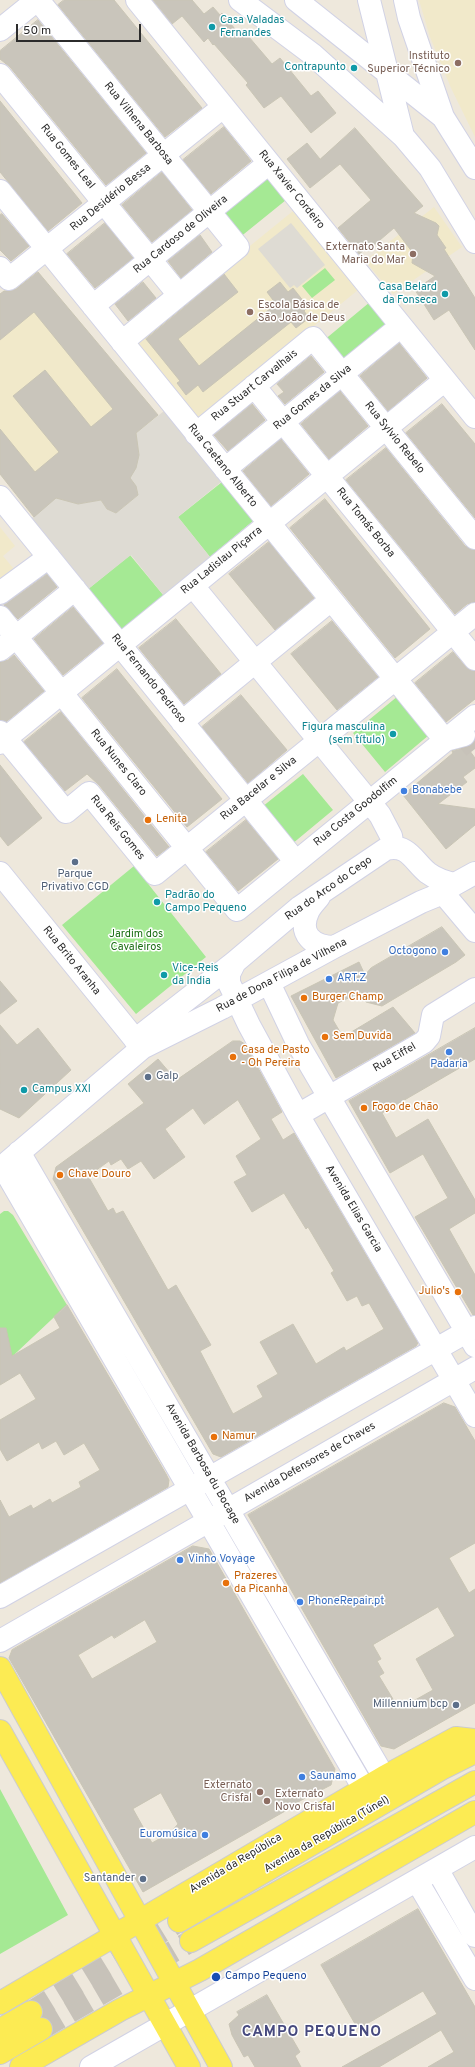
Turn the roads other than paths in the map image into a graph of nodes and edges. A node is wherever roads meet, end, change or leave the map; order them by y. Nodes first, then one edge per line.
1 (37, 0) edge
2 (137, 0) edge
3 (240, 0) edge
4 (296, 0) edge
5 (369, 0) edge
6 (405, 0) edge
7 (0, 30) edge
8 (386, 72) junction
9 (0, 75) edge
10 (223, 106) junction
11 (443, 117) junction
12 (403, 136) junction
13 (163, 155) junction
14 (269, 163) junction
15 (475, 168) edge
16 (0, 191) edge
17 (104, 203) junction
18 (209, 212) junction
19 (475, 242) edge
20 (47, 250) junction
21 (150, 260) junction
22 (0, 268) edge
23 (179, 295) junction
24 (93, 306) junction
25 (401, 326) junction
26 (313, 338) joint
27 (122, 342) junction
28 (342, 374) junction
29 (445, 380) junction
30 (254, 386) junction
31 (475, 417) edge
32 (283, 422) junction
33 (386, 428) junction
34 (196, 434) junction
35 (225, 469) junction
36 (327, 476) junction
37 (0, 497) edge
38 (269, 523) junction
39 (475, 538) edge
40 (49, 558) junction
41 (192, 586) junction
42 (75, 589) junction
43 (0, 593) edge
44 (331, 600) junction
45 (475, 614) edge
46 (0, 617) edge
47 (453, 632) junction
48 (8, 644) edge
49 (120, 645) junction
50 (475, 659) edge
51 (255, 662) junction
52 (395, 679) junction
53 (61, 693) junction
54 (475, 716) edge
55 (182, 722) junction
56 (2, 738) edge
57 (454, 738) junction
58 (320, 740) junction
59 (246, 800) junction
60 (369, 802) junction
61 (393, 847) junction
62 (187, 848) junction
63 (296, 862) junction
64 (421, 866) junction
65 (0, 873) edge
66 (475, 873) edge
67 (155, 874) joint
68 (449, 888) junction
69 (319, 896) junction
70 (421, 902) junction
71 (237, 910) joint
72 (475, 931) edge
73 (334, 947) junction
74 (235, 962) junction
75 (268, 983) junction
76 (475, 989) edge
77 (236, 1001) junction
78 (139, 1044) junction
79 (329, 1096) junction
80 (298, 1115) junction
81 (19, 1152) junction
82 (1, 1169) edge
83 (472, 1335) edge
84 (436, 1349) junction
85 (475, 1368) edge
86 (454, 1380) junction
87 (475, 1416) edge
88 (210, 1478) junction
89 (190, 1489) junction
90 (229, 1510) junction
91 (208, 1521) junction
92 (0, 1597) edge
93 (0, 1642) edge
94 (0, 1668) edge
95 (475, 1728) edge
96 (0, 1731) edge
97 (465, 1739) edge
98 (475, 1752) edge
99 (384, 1777) junction
100 (475, 1782) edge
101 (364, 1788) junction
102 (475, 1812) edge
103 (475, 1847) edge
104 (437, 1869) junction
105 (417, 1880) junction
106 (179, 1921) tunnel mouth
107 (139, 1922) junction
108 (470, 1928) edge
109 (447, 1932) junction
110 (116, 1936) junction
111 (191, 1941) tunnel mouth
112 (475, 1979) edge
113 (174, 1983) junction
114 (149, 1995) junction
115 (0, 2003) edge
116 (190, 2011) junction
117 (165, 2025) junction
118 (0, 2030) edge
119 (0, 2053) edge
120 (21, 2067) edge
121 (91, 2067) edge
122 (189, 2067) edge
123 (221, 2067) edge

1 - 7 street
1 - 13 street, Rua Vilhena Barbosa
2 - 10 street, Rua Xavier Cordeiro
3 - 12 street
4 - 8 street
5 - 8 street
6 - 11 street
8 - 11 street
8 - 12 street
9 - 17 street, Rua Gomes Leal
10 - 13 street, Rua Desidério Bessa
10 - 14 street, Rua Xavier Cordeiro
11 - 15 street
12 - 19 street
13 - 17 street, Rua Desidério Bessa
13 - 18 street, Rua Vilhena Barbosa
14 - 18 street, Rua Cardoso de Oliveira
14 - 25 street, Rua Xavier Cordeiro
16 - 20 street, Rua Caetano Alberto
17 - 20 street, Rua Desidério Bessa
17 - 21 street, Rua Gomes Leal
18 - 21 street, Rua Cardoso de Oliveira
18 - 23 street, Rua Vilhena Barbosa
20 - 22 street, Rua Desidério Bessa
20 - 24 street, Rua Caetano Alberto
21 - 23 street, Rua Gomes Leal
21 - 24 street, Rua Cardoso de Oliveira
23 - 27 street
24 - 27 street, Rua Caetano Alberto
25 - 28 street, Rua Gomes da Silva
25 - 29 street, Rua Xavier Cordeiro
26 - 28 street, Rua Sylvio Rebelo
26 - 30 street, Rua Stuart Carvalhais
27 - 34 street, Rua Caetano Alberto
28 - 32 street, Rua Gomes da Silva
28 - 33 street, Rua Sylvio Rebelo
29 - 31 street, Rua Xavier Cordeiro
29 - 33 street, Rua Ladislau Piçarra
30 - 32 street, Rua Tomás Borba
30 - 34 street, Rua Stuart Carvalhais
32 - 35 street, Rua Gomes da Silva
32 - 36 street, Rua Tomás Borba
33 - 36 street, Rua Ladislau Piçarra
33 - 39 street, Rua Sylvio Rebelo
34 - 35 street, Rua Caetano Alberto
35 - 38 street, Rua Caetano Alberto
36 - 38 street, Rua Ladislau Piçarra
36 - 47 street, Rua Tomás Borba
37 - 40 street, Rua Fernando Pedroso
38 - 41 street, Rua Ladislau Piçarra
38 - 44 street, Rua Caetano Alberto
40 - 42 street, Rua Fernando Pedroso
40 - 43 street
41 - 49 street, Rua Ladislau Piçarra
41 - 51 street
42 - 48 street
42 - 49 street, Rua Fernando Pedroso
44 - 51 street
44 - 52 street, Rua Caetano Alberto
45 - 47 street, Rua Bacelar e Silva
46 - 48 street, Rua Nunes Claro
47 - 50 street, Rua Tomás Borba
47 - 52 street, Rua Bacelar e Silva
48 - 53 street, Rua Nunes Claro
49 - 53 street, Rua Ladislau Piçarra
49 - 55 street, Rua Fernando Pedroso
51 - 55 street
51 - 58 street
52 - 57 street, Rua Caetano Alberto
52 - 58 street, Rua Bacelar e Silva
53 - 56 street, Rua Ladislau Piçarra
53 - 62 street, Rua Nunes Claro
54 - 57 street, Rua Costa Goodolfim
55 - 59 street, Rua Fernando Pedroso
56 - 67 street, Rua Reis Gomes
57 - 60 street, Rua Costa Goodolfim
58 - 59 street, Rua Bacelar e Silva
58 - 60 street
59 - 62 street, Rua Bacelar e Silva
59 - 63 street, Rua Fernando Pedroso
60 - 61 street
60 - 63 street, Rua Costa Goodolfim
61 - 64 street
61 - 69 street, Rua do Arco do Cego
62 - 67 street, Rua Bacelar e Silva
62 - 71 street, Rua Nunes Claro
63 - 71 street, Rua Costa Goodolfim
64 - 68 street
64 - 70 street
65 - 78 street, Rua Brito Aranha
66 - 68 street
68 - 70 street, Rua de Dona Filipa de Vilhena
68 - 72 street
69 - 73 street
69 - 74 street, Rua do Arco do Cego
70 - 73 street, Rua de Dona Filipa de Vilhena
73 - 75 street, Rua de Dona Filipa de Vilhena
74 - 77 street, Avenida Elias Garcia
74 - 78 street, Rua do Arco do Cego
75 - 77 street, Rua de Dona Filipa de Vilhena
75 - 79 street
76 - 79 street, Rua Eiffel
77 - 78 street, Rua de Dona Filipa de Vilhena
77 - 80 street, Avenida Elias Garcia
78 - 81 street
79 - 80 street, Rua Eiffel
79 - 83 street
80 - 84 street, Avenida Elias Garcia
81 - 82 street
81 - 88 street, Avenida Barbosa du Bocage
82 - 89 street, Avenida Barbosa du Bocage
83 - 84 street
84 - 86 street, Avenida Elias Garcia
84 - 88 street
85 - 86 street, Avenida Defensores de Chaves
86 - 87 street, Avenida Elias Garcia
86 - 90 street, Avenida Defensores de Chaves
88 - 89 street
88 - 90 street, Avenida Barbosa du Bocage
89 - 91 street, Avenida Barbosa du Bocage
89 - 92 street
90 - 91 street, Avenida Defensores de Chaves
90 - 99 street, Avenida Barbosa du Bocage
91 - 93 street, Avenida Defensores de Chaves
91 - 101 street, Avenida Barbosa du Bocage
94 - 107 main road
95 - 97 street, Avenida da República
96 - 110 main road
97 - 99 main road, Avenida da República
98 - 106 main road, Avenida da República (Túnel)
99 - 101 main road, Avenida da República
100 - 111 main road
101 - 107 main road, Avenida da República
102 - 113 main road
103 - 104 street
104 - 105 street
104 - 108 street
105 - 109 street
105 - 116 street
107 - 110 main road, Avenida da República
107 - 113 main road
108 - 109 street
109 - 112 street
110 - 114 main road
110 - 115 main road, Avenida da República
113 - 114 main road
113 - 116 main road
114 - 117 main road
114 - 120 main road
116 - 117 street
116 - 123 main road
117 - 121 street
117 - 122 main road
118 - 119 main road

